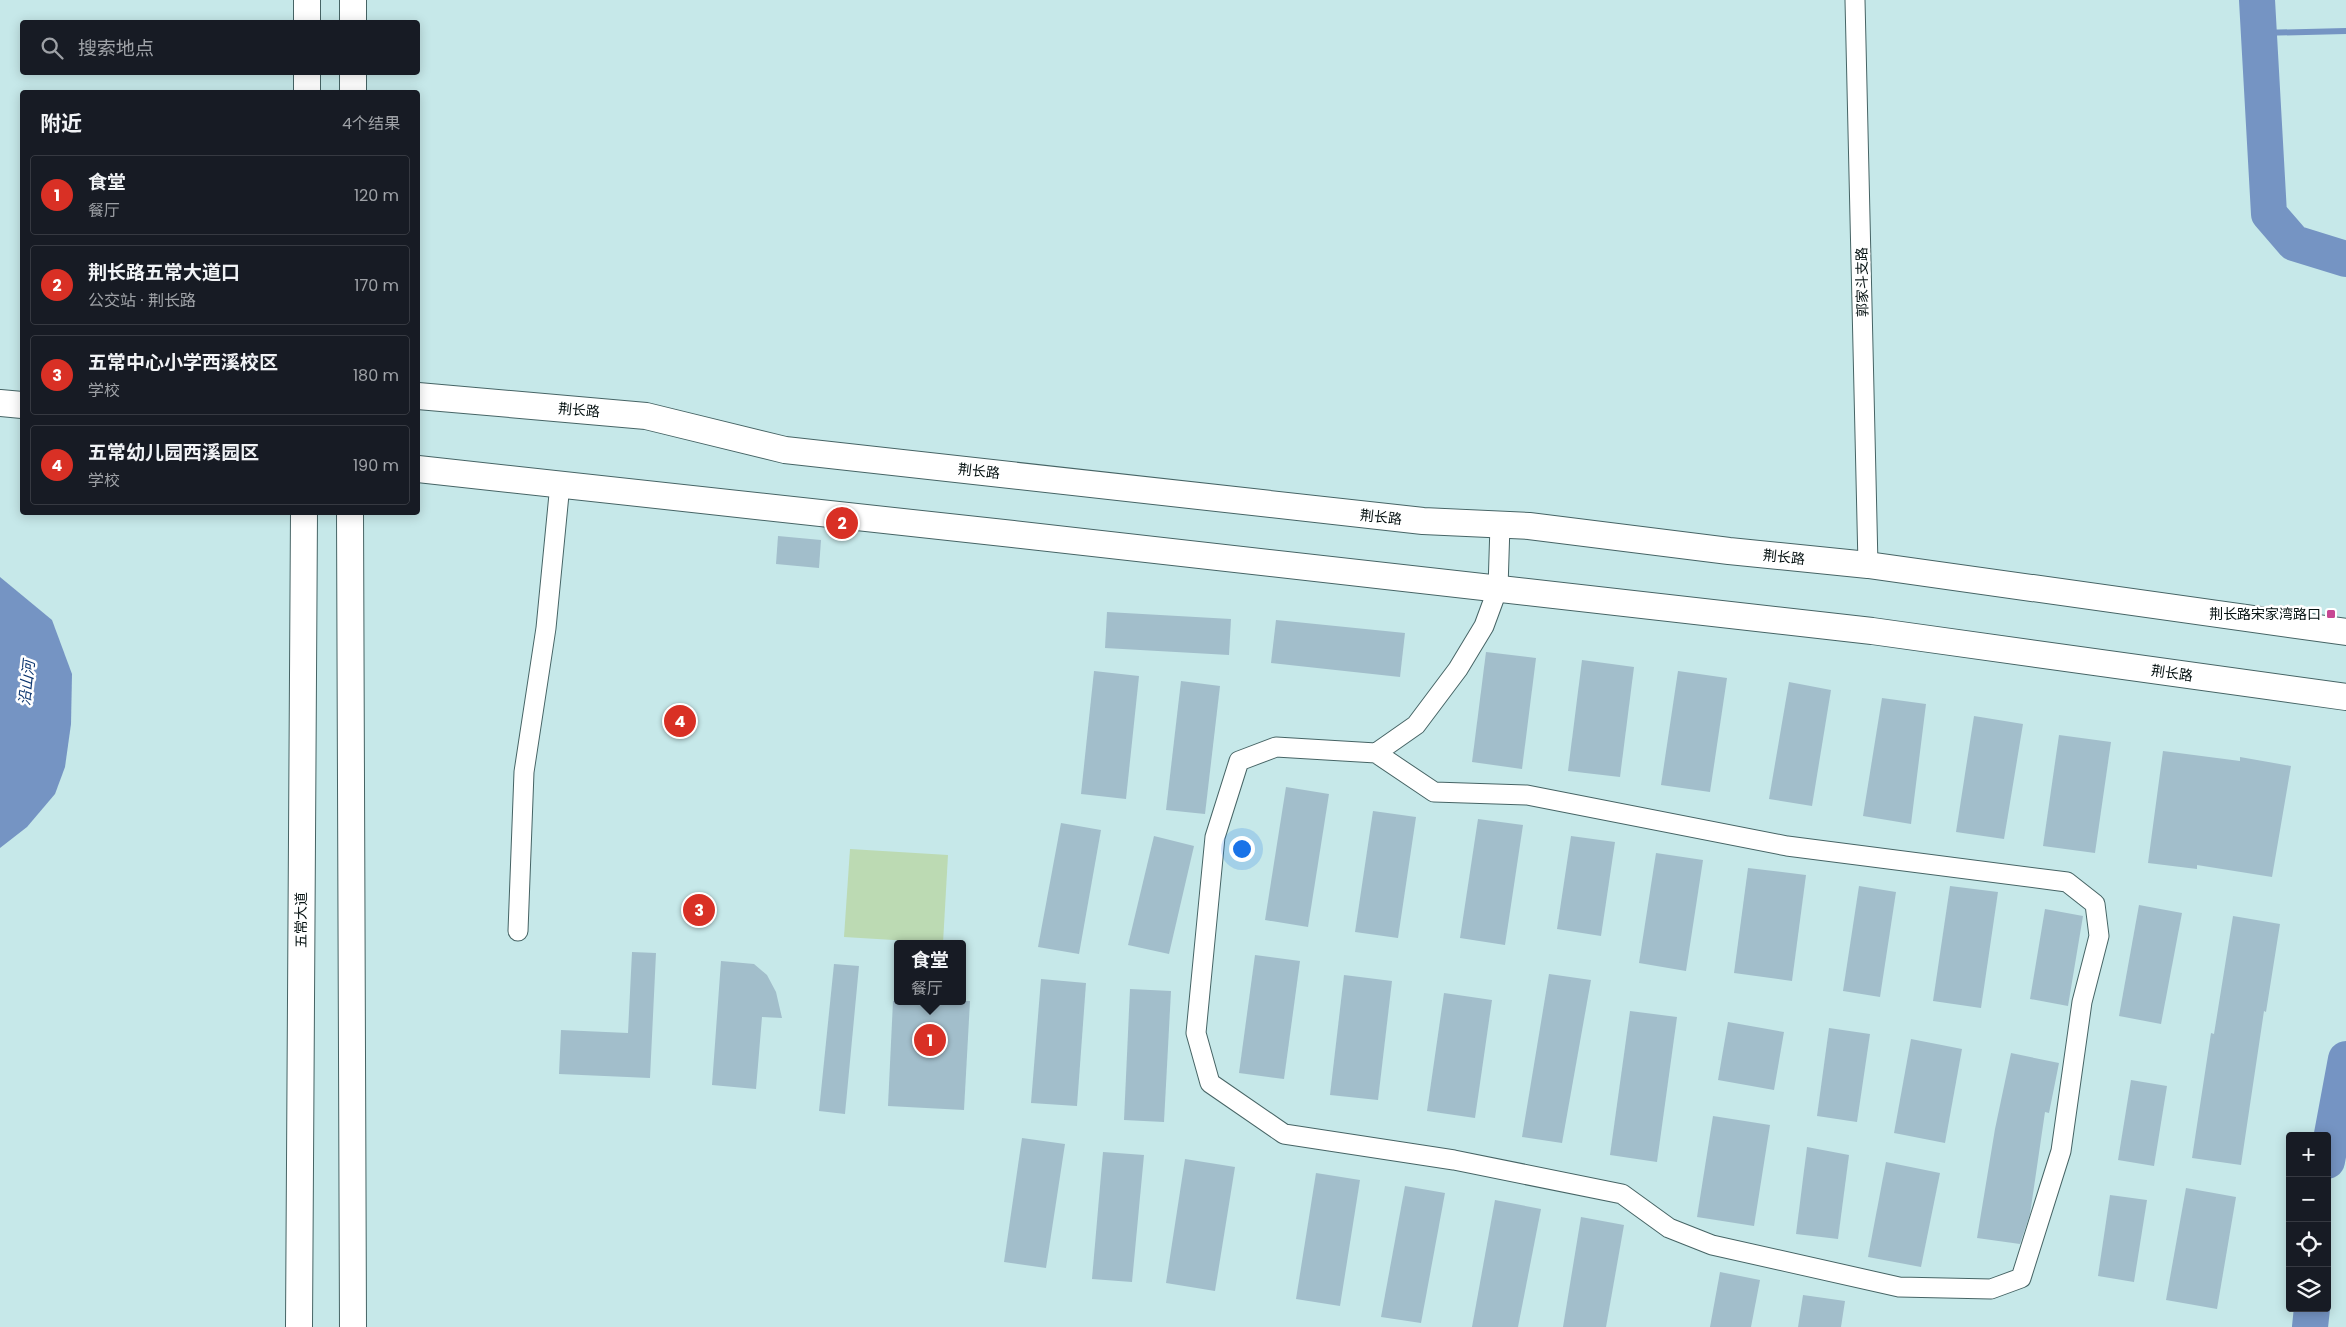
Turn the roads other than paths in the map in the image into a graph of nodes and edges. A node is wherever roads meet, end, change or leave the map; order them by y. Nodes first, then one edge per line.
1 (307, 0) edge
2 (353, 0) edge
3 (1855, 0) edge
4 (307, 20) edge
5 (353, 20) edge
6 (307, 75) edge
7 (353, 75) edge
8 (307, 90) edge
9 (353, 90) edge
10 (420, 396) edge
11 (0, 403) edge
12 (20, 405) edge
13 (420, 469) edge
14 (560, 484) junction
15 (304, 515) edge
16 (350, 515) edge
17 (1500, 524) junction
18 (1868, 565) junction
19 (1498, 588) junction
20 (2346, 632) edge
21 (2346, 697) edge
22 (1376, 753) junction
23 (518, 931) dead end
24 (299, 1327) edge
25 (353, 1327) edge

1 - 4 main road
2 - 5 main road
3 - 18 street, 郭家斗支路
6 - 8 main road
7 - 9 main road
10 - 17 main road, 荆长路
11 - 12 main road
13 - 14 main road, 荆长路
14 - 19 main road, 荆长路
14 - 23 street
15 - 24 main road, 五常大道
16 - 25 main road
17 - 18 main road, 荆长路
17 - 19 street
18 - 20 main road, 荆长路
19 - 21 main road, 荆长路
19 - 22 street
22 - 22 street

